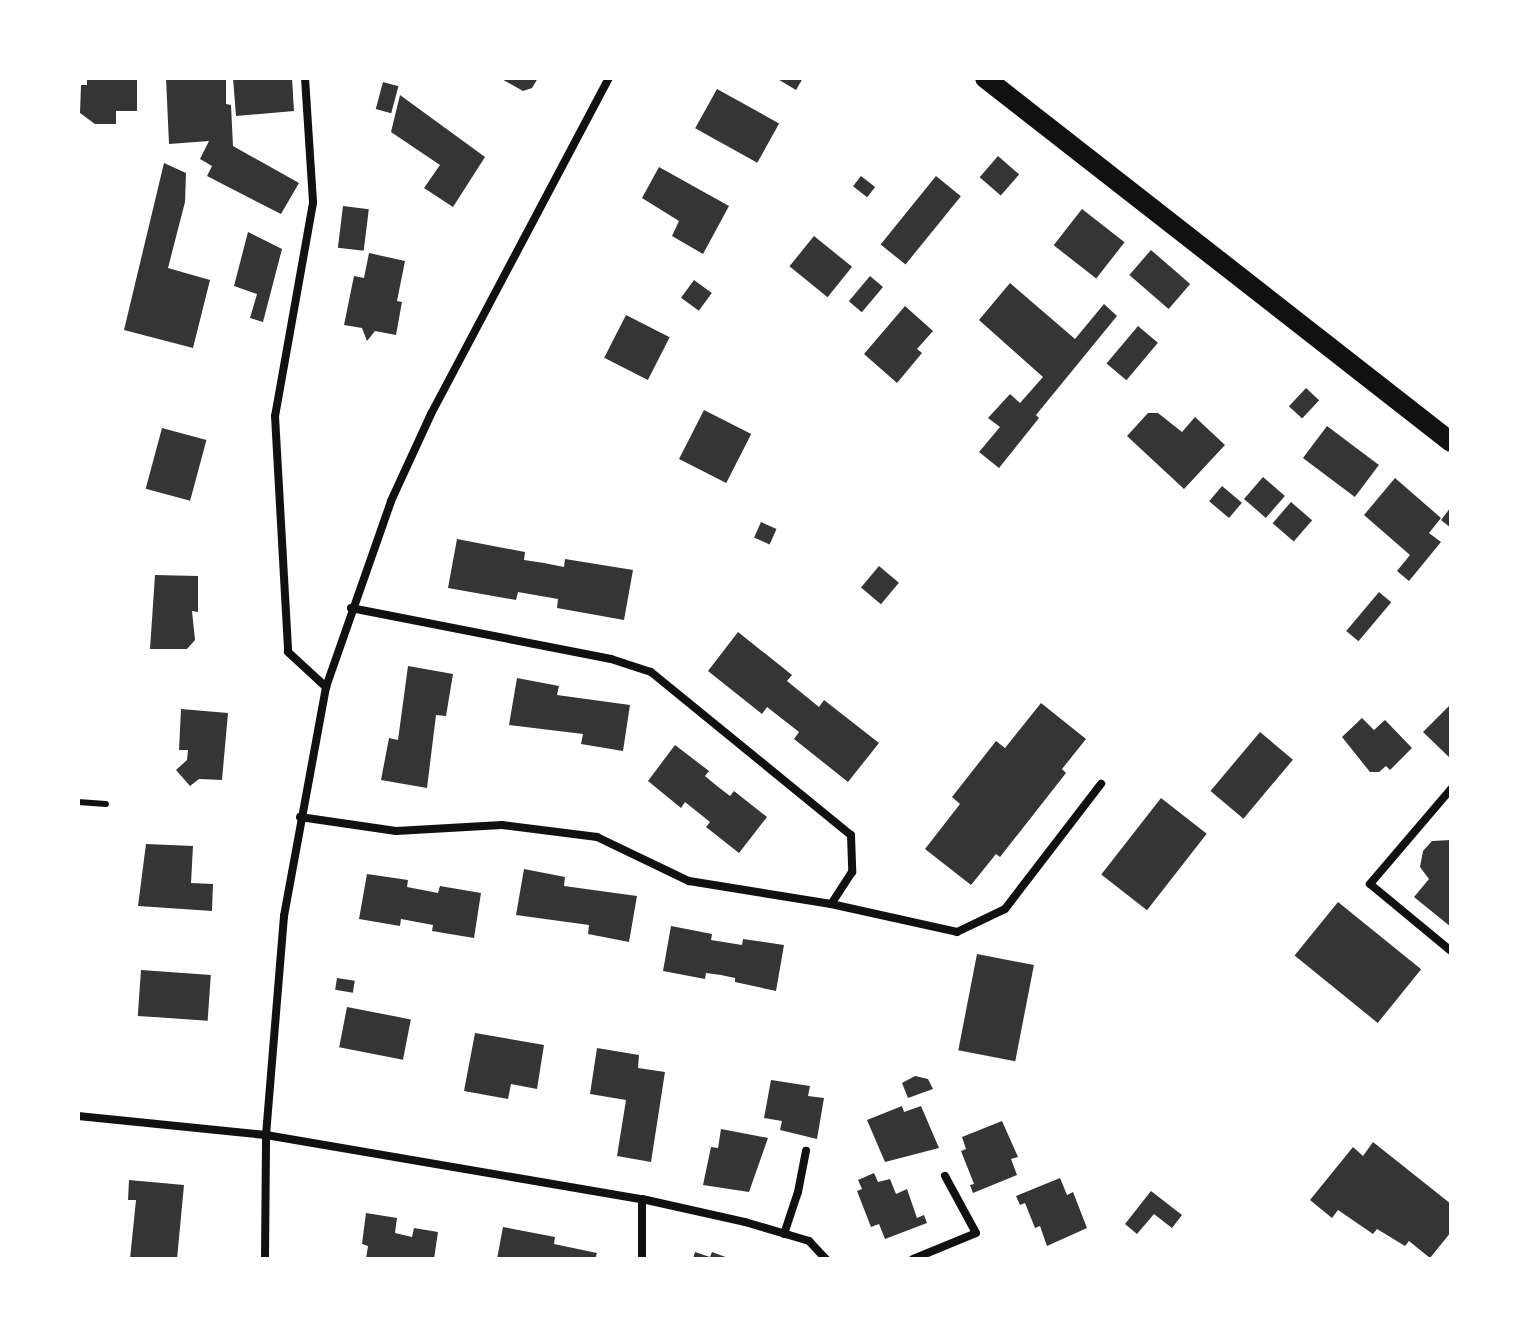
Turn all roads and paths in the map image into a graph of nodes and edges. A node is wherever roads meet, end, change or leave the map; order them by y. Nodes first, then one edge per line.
1 (305, 78) edge
2 (609, 78) edge
3 (985, 78) edge
4 (1451, 442) edge
5 (351, 608) junction
6 (326, 687) junction
7 (1101, 784) dead end
8 (1451, 789) edge
9 (78, 802) edge
10 (106, 804) dead end
11 (300, 817) junction
12 (831, 904) junction
13 (1451, 951) edge
14 (78, 1116) edge
15 (266, 1135) junction
16 (806, 1151) dead end
17 (945, 1176) dead end
18 (642, 1199) junction
19 (784, 1234) junction
20 (265, 1259) edge
21 (642, 1259) edge
22 (826, 1259) edge
23 (913, 1259) edge

1 - 6 street
2 - 5 street
3 - 4 main road
5 - 6 street
5 - 12 street
6 - 11 street
7 - 12 street
8 - 13 street
9 - 10 lane
11 - 12 street
11 - 15 street
14 - 15 street
15 - 18 street
15 - 20 street
16 - 19 street
17 - 23 street
18 - 19 street
18 - 21 street
19 - 22 street

